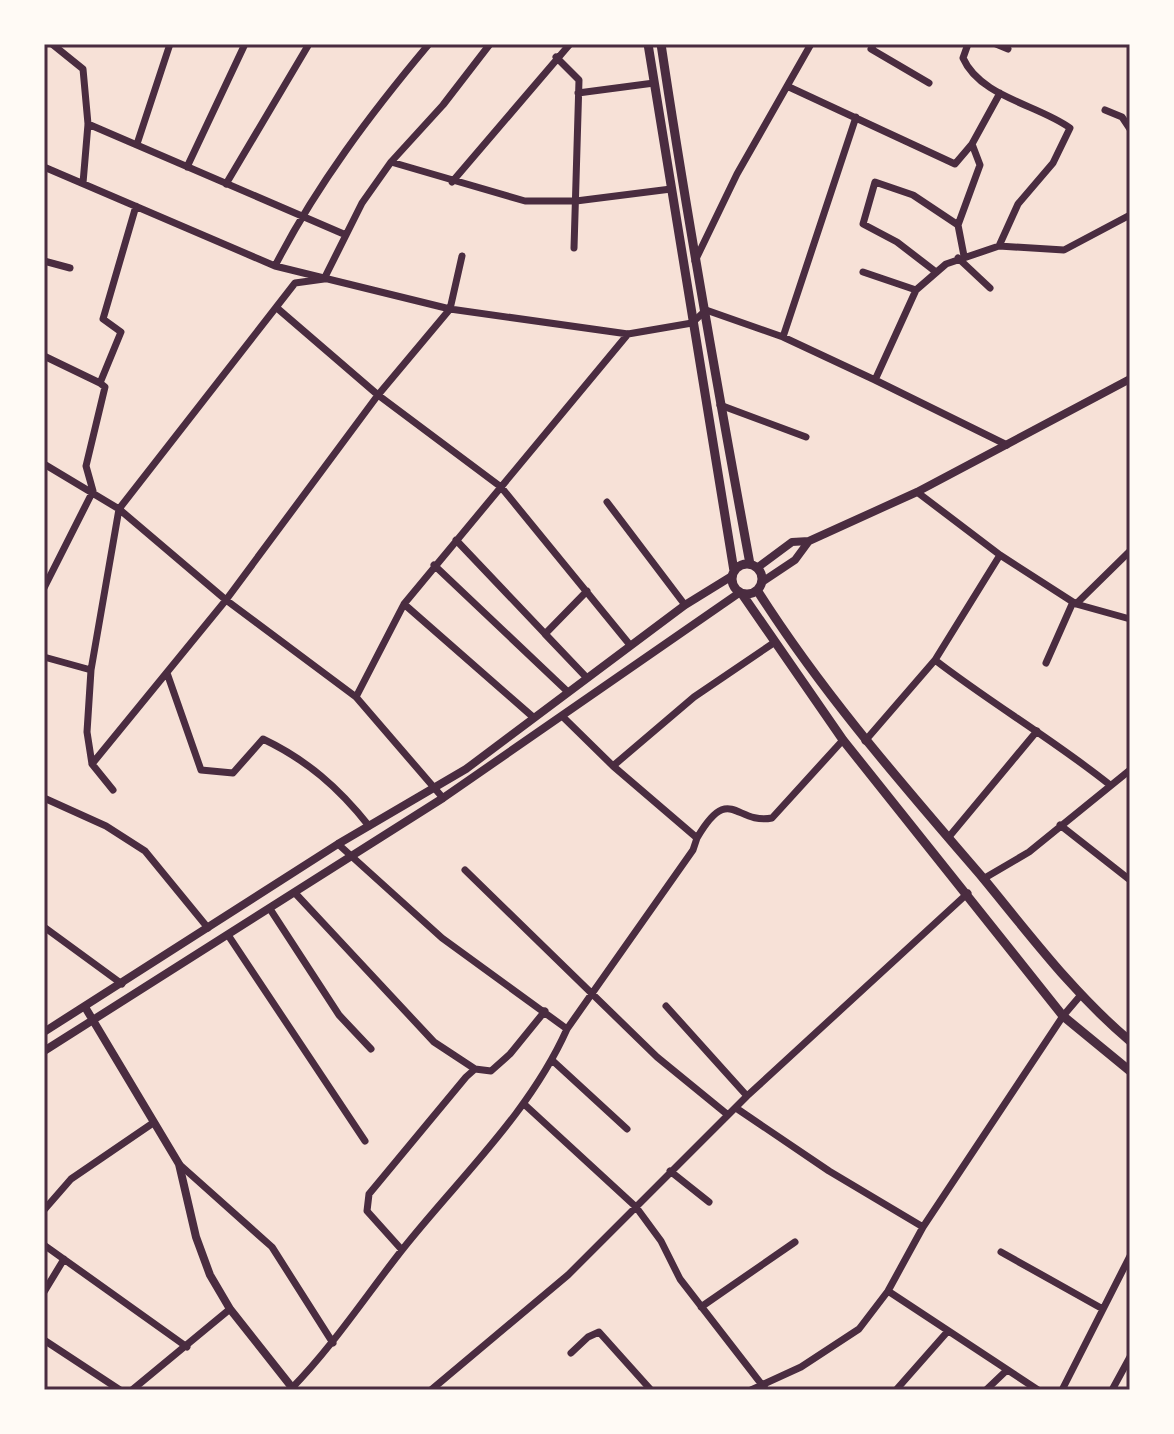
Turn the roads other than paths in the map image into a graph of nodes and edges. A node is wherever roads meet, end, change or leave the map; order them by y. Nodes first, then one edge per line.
1 (52, 44) edge
2 (71, 44) edge
3 (170, 44) edge
4 (245, 44) edge
5 (309, 44) edge
6 (429, 44) edge
7 (490, 44) edge
8 (569, 44) edge
9 (648, 44) edge
10 (661, 44) edge
11 (811, 44) edge
12 (874, 44) edge
13 (968, 44) edge
14 (996, 44) edge
15 (1008, 49) dead end
16 (67, 55) junction
17 (556, 57) junction
18 (654, 83) junction
19 (929, 83) dead end
20 (789, 87) junction
21 (578, 93) junction
22 (1000, 93) junction
23 (1105, 110) dead end
24 (856, 117) junction
25 (88, 124) junction
26 (1130, 129) edge
27 (137, 144) junction
28 (972, 144) junction
29 (391, 162) junction
30 (44, 167) edge
31 (187, 167) junction
32 (452, 182) junction
33 (83, 183) junction
34 (226, 184) junction
35 (671, 189) junction
36 (576, 201) junction
37 (136, 206) junction
38 (1130, 215) edge
39 (300, 217) junction
40 (958, 225) junction
41 (346, 235) junction
42 (999, 246) junction
43 (574, 248) dead end
44 (462, 256) dead end
45 (961, 257) junction
46 (44, 261) edge
47 (694, 263) junction
48 (275, 266) junction
49 (70, 268) dead end
50 (863, 272) dead end
51 (936, 272) junction
52 (324, 279) junction
53 (990, 288) dead end
54 (916, 290) junction
55 (277, 308) junction
56 (450, 309) junction
57 (706, 310) junction
58 (692, 323) junction
59 (628, 334) junction
60 (783, 337) junction
61 (44, 356) edge
62 (1130, 379) edge
63 (875, 380) junction
64 (100, 383) junction
65 (378, 395) junction
66 (720, 405) junction
67 (806, 437) dead end
68 (1007, 445) junction
69 (44, 464) edge
70 (501, 487) junction
71 (93, 491) junction
72 (917, 492) junction
73 (607, 502) dead end
74 (119, 509) junction
75 (456, 540) junction
76 (809, 541) junction
77 (1130, 551) edge
78 (1000, 555) junction
79 (434, 565) junction
80 (753, 566) junction
81 (733, 574) junction
82 (759, 586) junction
83 (44, 588) edge
84 (587, 591) junction
85 (741, 593) junction
86 (226, 600) junction
87 (1075, 603) junction
88 (404, 604) junction
89 (685, 605) junction
90 (1130, 619) edge
91 (545, 634) junction
92 (775, 642) junction
93 (630, 645) junction
94 (44, 657) edge
95 (935, 660) junction
96 (1046, 663) dead end
97 (91, 670) junction
98 (167, 673) junction
99 (587, 678) junction
100 (568, 692) junction
101 (356, 697) junction
102 (562, 716) junction
103 (533, 717) junction
104 (1037, 731) junction
105 (843, 740) junction
106 (865, 741) junction
107 (92, 764) junction
108 (613, 766) junction
109 (1129, 773) edge
110 (1110, 785) junction
111 (434, 789) junction
112 (113, 790) dead end
113 (44, 798) edge
114 (443, 798) junction
115 (1060, 825) junction
116 (369, 826) junction
117 (697, 838) junction
118 (948, 838) junction
119 (338, 844) junction
120 (351, 858) junction
121 (465, 870) dead end
122 (983, 879) junction
123 (1130, 880) edge
124 (295, 893) junction
125 (968, 893) junction
126 (270, 909) junction
127 (44, 927) edge
128 (208, 928) junction
129 (228, 935) junction
130 (122, 984) junction
131 (591, 996) junction
132 (1080, 996) junction
133 (666, 1006) dead end
134 (85, 1007) junction
135 (545, 1011) junction
136 (1063, 1016) junction
137 (94, 1020) junction
138 (567, 1029) junction
139 (44, 1032) edge
140 (1130, 1041) edge
141 (371, 1049) dead end
142 (44, 1051) edge
143 (553, 1061) junction
144 (475, 1069) junction
145 (1130, 1071) edge
146 (747, 1096) junction
147 (524, 1104) junction
148 (736, 1108) junction
149 (728, 1115) junction
150 (153, 1123) junction
151 (627, 1129) dead end
152 (365, 1141) dead end
153 (179, 1164) junction
154 (670, 1171) junction
155 (709, 1202) dead end
156 (636, 1207) junction
157 (44, 1210) edge
158 (923, 1227) junction
159 (795, 1242) dead end
160 (44, 1245) edge
161 (402, 1250) junction
162 (1001, 1252) dead end
163 (1130, 1256) edge
164 (64, 1259) junction
165 (888, 1291) junction
166 (44, 1292) edge
167 (701, 1307) junction
168 (1101, 1308) junction
169 (230, 1309) junction
170 (948, 1331) junction
171 (44, 1340) edge
172 (333, 1343) junction
173 (187, 1347) junction
174 (571, 1353) dead end
175 (1130, 1357) edge
176 (1007, 1370) junction
177 (764, 1387) edge
178 (292, 1389) edge
179 (120, 1390) edge
180 (132, 1390) edge
181 (431, 1390) edge
182 (651, 1390) edge
183 (751, 1390) edge
184 (896, 1390) edge
185 (986, 1390) edge
186 (1038, 1390) edge
187 (1062, 1390) edge
188 (1112, 1390) edge

1 - 16 street
2 - 16 street
3 - 27 street
4 - 31 street
5 - 34 street
6 - 39 street
7 - 29 street
8 - 17 street
9 - 18 main road
10 - 47 main road
11 - 20 street
12 - 19 street
13 - 22 street
14 - 15 street
16 - 25 street
17 - 21 street
17 - 32 street
18 - 21 street
18 - 35 main road
20 - 24 street
20 - 47 street
21 - 36 street
22 - 28 street
22 - 42 street
23 - 26 street
24 - 28 street
24 - 60 street
25 - 27 street
25 - 33 street
27 - 31 street
28 - 40 street
29 - 32 street
29 - 41 street
30 - 33 street
31 - 34 street
32 - 36 street
33 - 37 street
34 - 39 street
35 - 36 street
35 - 58 main road
36 - 43 street
37 - 48 street
37 - 64 street
38 - 42 street
39 - 41 street
39 - 48 street
40 - 45 street
40 - 51 street
41 - 52 street
42 - 45 street
44 - 56 street
45 - 51 street
45 - 53 street
46 - 49 street
47 - 57 main road
48 - 52 street
50 - 54 street
51 - 54 street
52 - 55 street
52 - 56 street
54 - 63 street
55 - 65 street
55 - 74 street
56 - 59 street
56 - 65 street
57 - 58 street
57 - 60 street
57 - 66 main road
58 - 59 street
58 - 81 main road
59 - 70 street
60 - 63 street
61 - 64 street
62 - 68 street
63 - 68 street
64 - 71 street
65 - 70 street
65 - 86 street
66 - 67 street
66 - 80 main road
68 - 72 street
69 - 71 street
70 - 75 street
70 - 84 street
71 - 74 street
71 - 83 street
72 - 76 street
72 - 78 street
73 - 89 street
74 - 86 street
74 - 97 street
75 - 79 street
75 - 91 street
76 - 80 street
76 - 82 street
77 - 87 street
78 - 87 street
78 - 95 street
79 - 88 street
79 - 100 street
80 - 81 main road
80 - 82 main road
81 - 85 main road
81 - 89 street
82 - 85 main road
82 - 106 main road
84 - 91 street
84 - 93 street
85 - 92 main road
85 - 102 street
86 - 98 street
86 - 101 street
87 - 90 street
87 - 96 street
88 - 101 street
88 - 103 street
89 - 93 street
91 - 99 street
92 - 105 main road
92 - 108 street
93 - 99 street
94 - 97 street
95 - 104 street
95 - 106 street
97 - 107 street
98 - 107 street
98 - 116 street
99 - 100 street
100 - 103 street
101 - 111 street
102 - 108 street
102 - 114 street
103 - 111 street
104 - 110 street
104 - 118 street
105 - 117 street
105 - 125 main road
106 - 118 main road
107 - 112 street
108 - 117 street
109 - 110 street
110 - 115 street
111 - 114 street
111 - 116 street
113 - 128 street
114 - 120 street
115 - 122 street
115 - 123 street
116 - 119 street
117 - 131 street
118 - 122 main road
119 - 120 street
119 - 128 street
120 - 124 street
120 - 135 street
121 - 131 street
122 - 132 main road
124 - 126 street
124 - 144 street
125 - 136 main road
125 - 146 street
126 - 129 street
126 - 141 street
127 - 130 street
128 - 130 street
129 - 137 street
129 - 152 street
130 - 134 street
131 - 138 street
131 - 149 street
132 - 136 street
132 - 140 main road
133 - 146 street
134 - 137 street
134 - 139 street
135 - 138 street
135 - 144 street
136 - 145 main road
136 - 158 street
137 - 142 street
137 - 150 street
138 - 143 street
143 - 147 street
143 - 151 street
144 - 161 street
146 - 148 street
147 - 156 street
147 - 161 street
148 - 149 street
148 - 158 street
149 - 154 street
150 - 153 street
150 - 157 street
153 - 169 street
153 - 172 street
154 - 155 street
154 - 156 street
156 - 167 street
156 - 181 street
158 - 165 street
159 - 167 street
160 - 164 street
161 - 172 street
162 - 168 street
163 - 168 street
164 - 166 street
164 - 173 street
165 - 170 street
165 - 177 street
167 - 177 street
168 - 187 street
169 - 173 street
169 - 178 street
170 - 176 street
170 - 184 street
171 - 179 street
172 - 178 street
173 - 180 street
174 - 182 street
175 - 188 street
176 - 185 street
176 - 186 street
177 - 183 street

